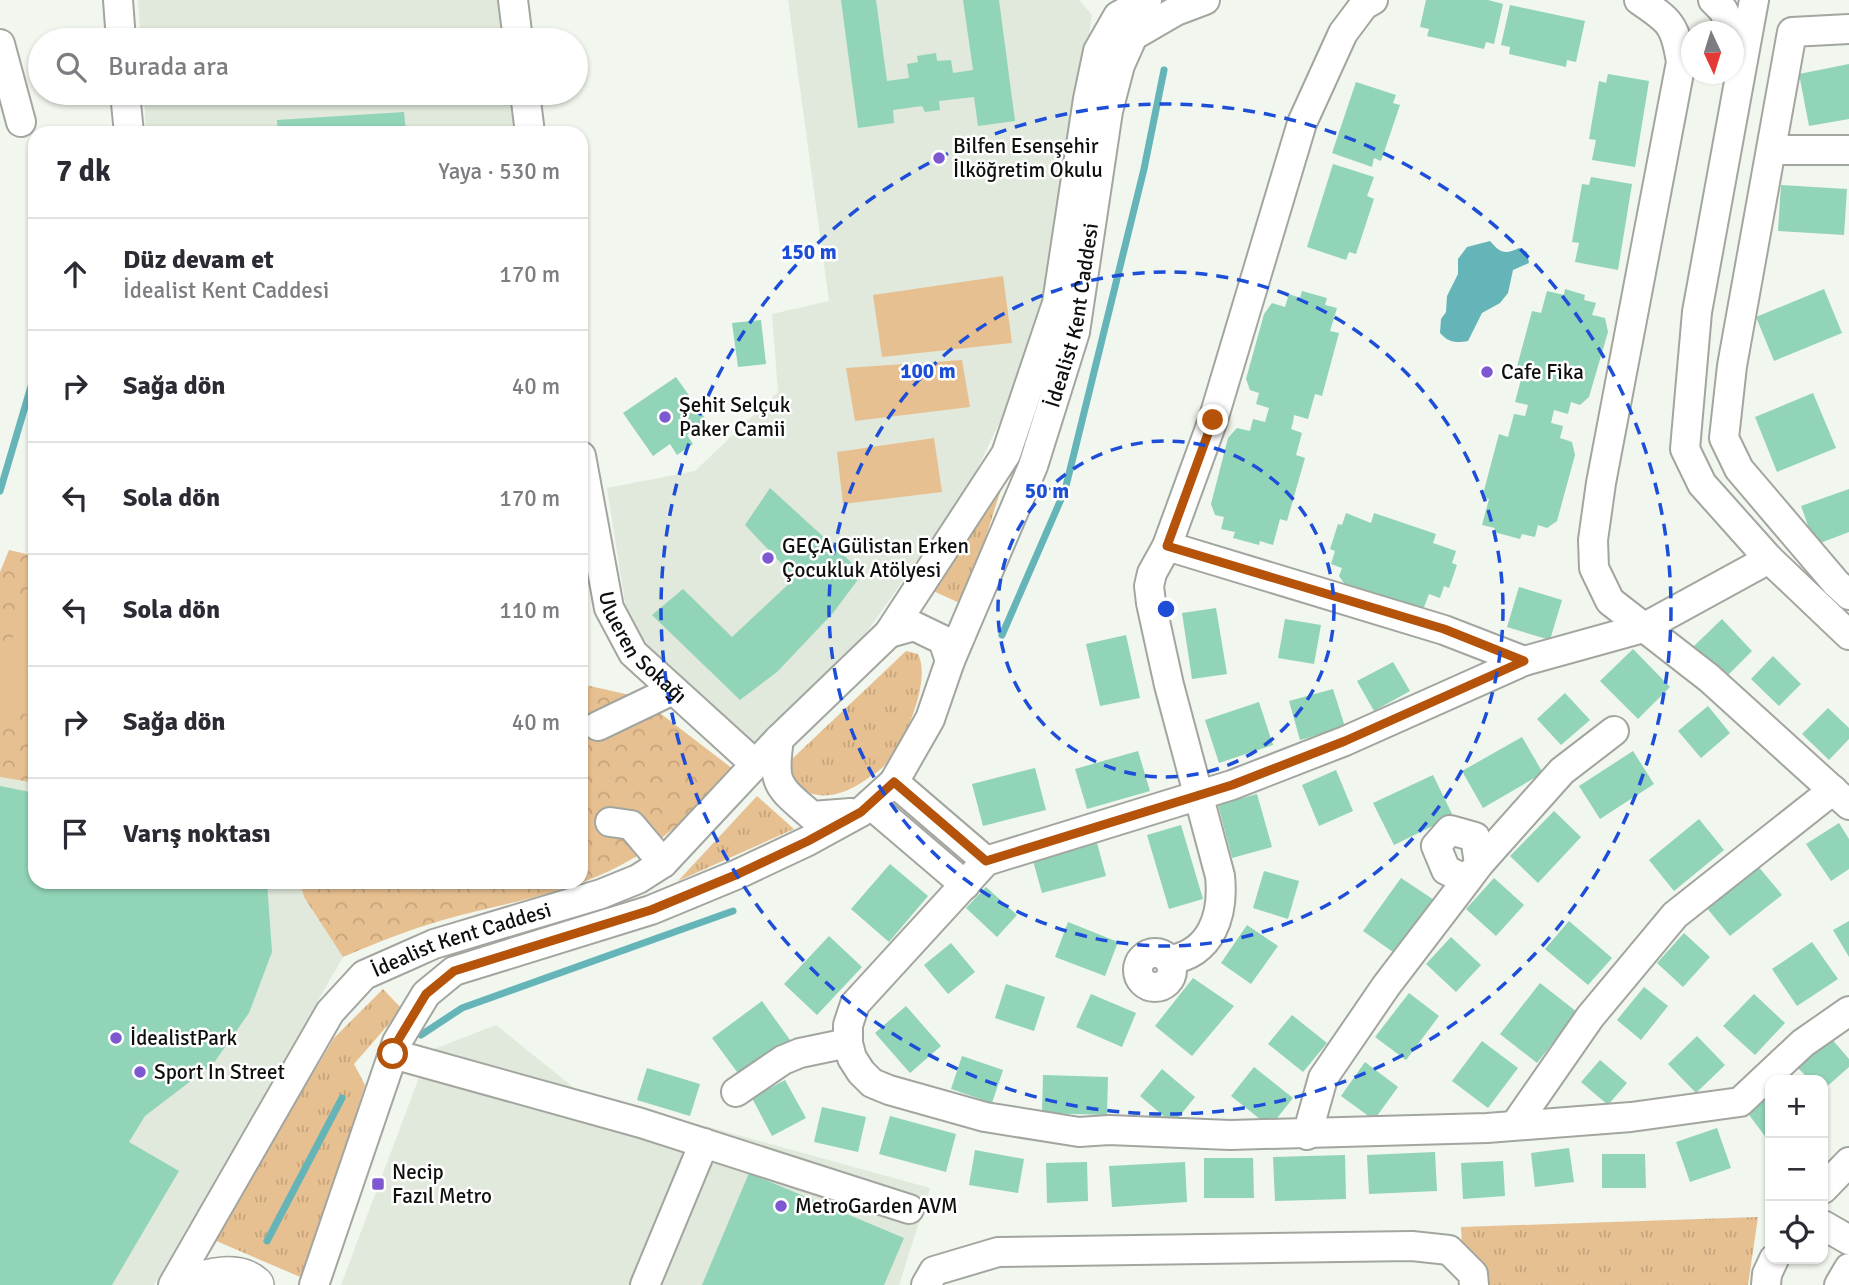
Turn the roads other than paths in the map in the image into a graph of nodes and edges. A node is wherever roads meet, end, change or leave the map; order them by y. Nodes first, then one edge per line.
1 (118, 0) edge
2 (513, 0) edge
3 (1147, 0) edge
4 (1205, 0) edge
5 (1373, 0) edge
6 (1639, 0) edge
7 (1713, 0) edge
8 (1754, 0) edge
9 (1113, 8) edge
10 (1176, 11) junction
11 (1728, 21) edge
12 (120, 28) edge
13 (516, 28) edge
14 (1849, 29) edge
15 (0, 44) edge
16 (1744, 46) edge
17 (1738, 84) edge
18 (126, 105) edge
19 (526, 105) edge
20 (21, 122) dead end
21 (128, 126) edge
22 (529, 126) edge
23 (1772, 150) junction
24 (1849, 150) edge
25 (588, 494) edge
26 (1167, 546) junction
27 (1769, 559) junction
28 (1845, 585) edge
29 (1643, 628) junction
30 (889, 633) junction
31 (1849, 635) edge
32 (950, 661) junction
33 (1524, 661) junction
34 (673, 690) junction
35 (598, 726) dead end
36 (1614, 731) dead end
37 (779, 739) junction
38 (755, 764) junction
39 (894, 782) junction
40 (1199, 795) junction
41 (1841, 798) edge
42 (865, 808) junction
43 (610, 822) dead end
44 (986, 861) junction
45 (663, 863) junction
46 (964, 885) junction
47 (1169, 960) dead end
48 (1849, 1011) edge
49 (848, 1043) junction
50 (393, 1054) junction
51 (737, 1092) dead end
52 (1515, 1125) junction
53 (1307, 1135) junction
54 (704, 1143) junction
55 (1849, 1162) edge
56 (1828, 1184) edge
57 (909, 1209) dead end
58 (1828, 1228) edge
59 (1849, 1240) edge
60 (173, 1285) edge
61 (191, 1285) edge
62 (255, 1285) edge
63 (314, 1285) edge
64 (645, 1285) edge
65 (926, 1285) edge
66 (1474, 1285) edge

1 - 12 street
2 - 13 street
3 - 9 street
4 - 10 street, İdealist Kent Caddesi
5 - 26 street
6 - 29 street
7 - 11 street
8 - 16 street
9 - 10 street
9 - 30 street, İdealist Kent Caddesi
10 - 32 street, İdealist Kent Caddesi
14 - 23 street
15 - 20 street
17 - 27 street
18 - 21 street
19 - 22 street
23 - 24 street
23 - 28 street
25 - 34 street, Ulueren Sokağı
26 - 33 street
26 - 40 street
27 - 29 street
27 - 31 street
29 - 33 street
29 - 41 street
30 - 32 street
30 - 37 street, İdealist Kent Caddesi
32 - 39 street, İdealist Kent Caddesi
33 - 40 street
34 - 35 street
34 - 38 street, Ulueren Sokağı
36 - 53 street
37 - 38 street, İdealist Kent Caddesi
37 - 42 street
38 - 45 street, İdealist Kent Caddesi
39 - 42 street, İdealist Kent Caddesi
39 - 44 street
40 - 44 street
40 - 47 street
41 - 52 street
42 - 46 street
42 - 50 street, İdealist Kent Caddesi
43 - 45 street
44 - 46 street
45 - 60 street, İdealist Kent Caddesi
46 - 49 street
48 - 52 street
49 - 51 street
49 - 53 street
50 - 54 street
50 - 63 street, İdealist Kent Caddesi
52 - 53 street
54 - 57 street
54 - 64 street
55 - 56 street
58 - 59 street
61 - 62 main road
65 - 66 street

